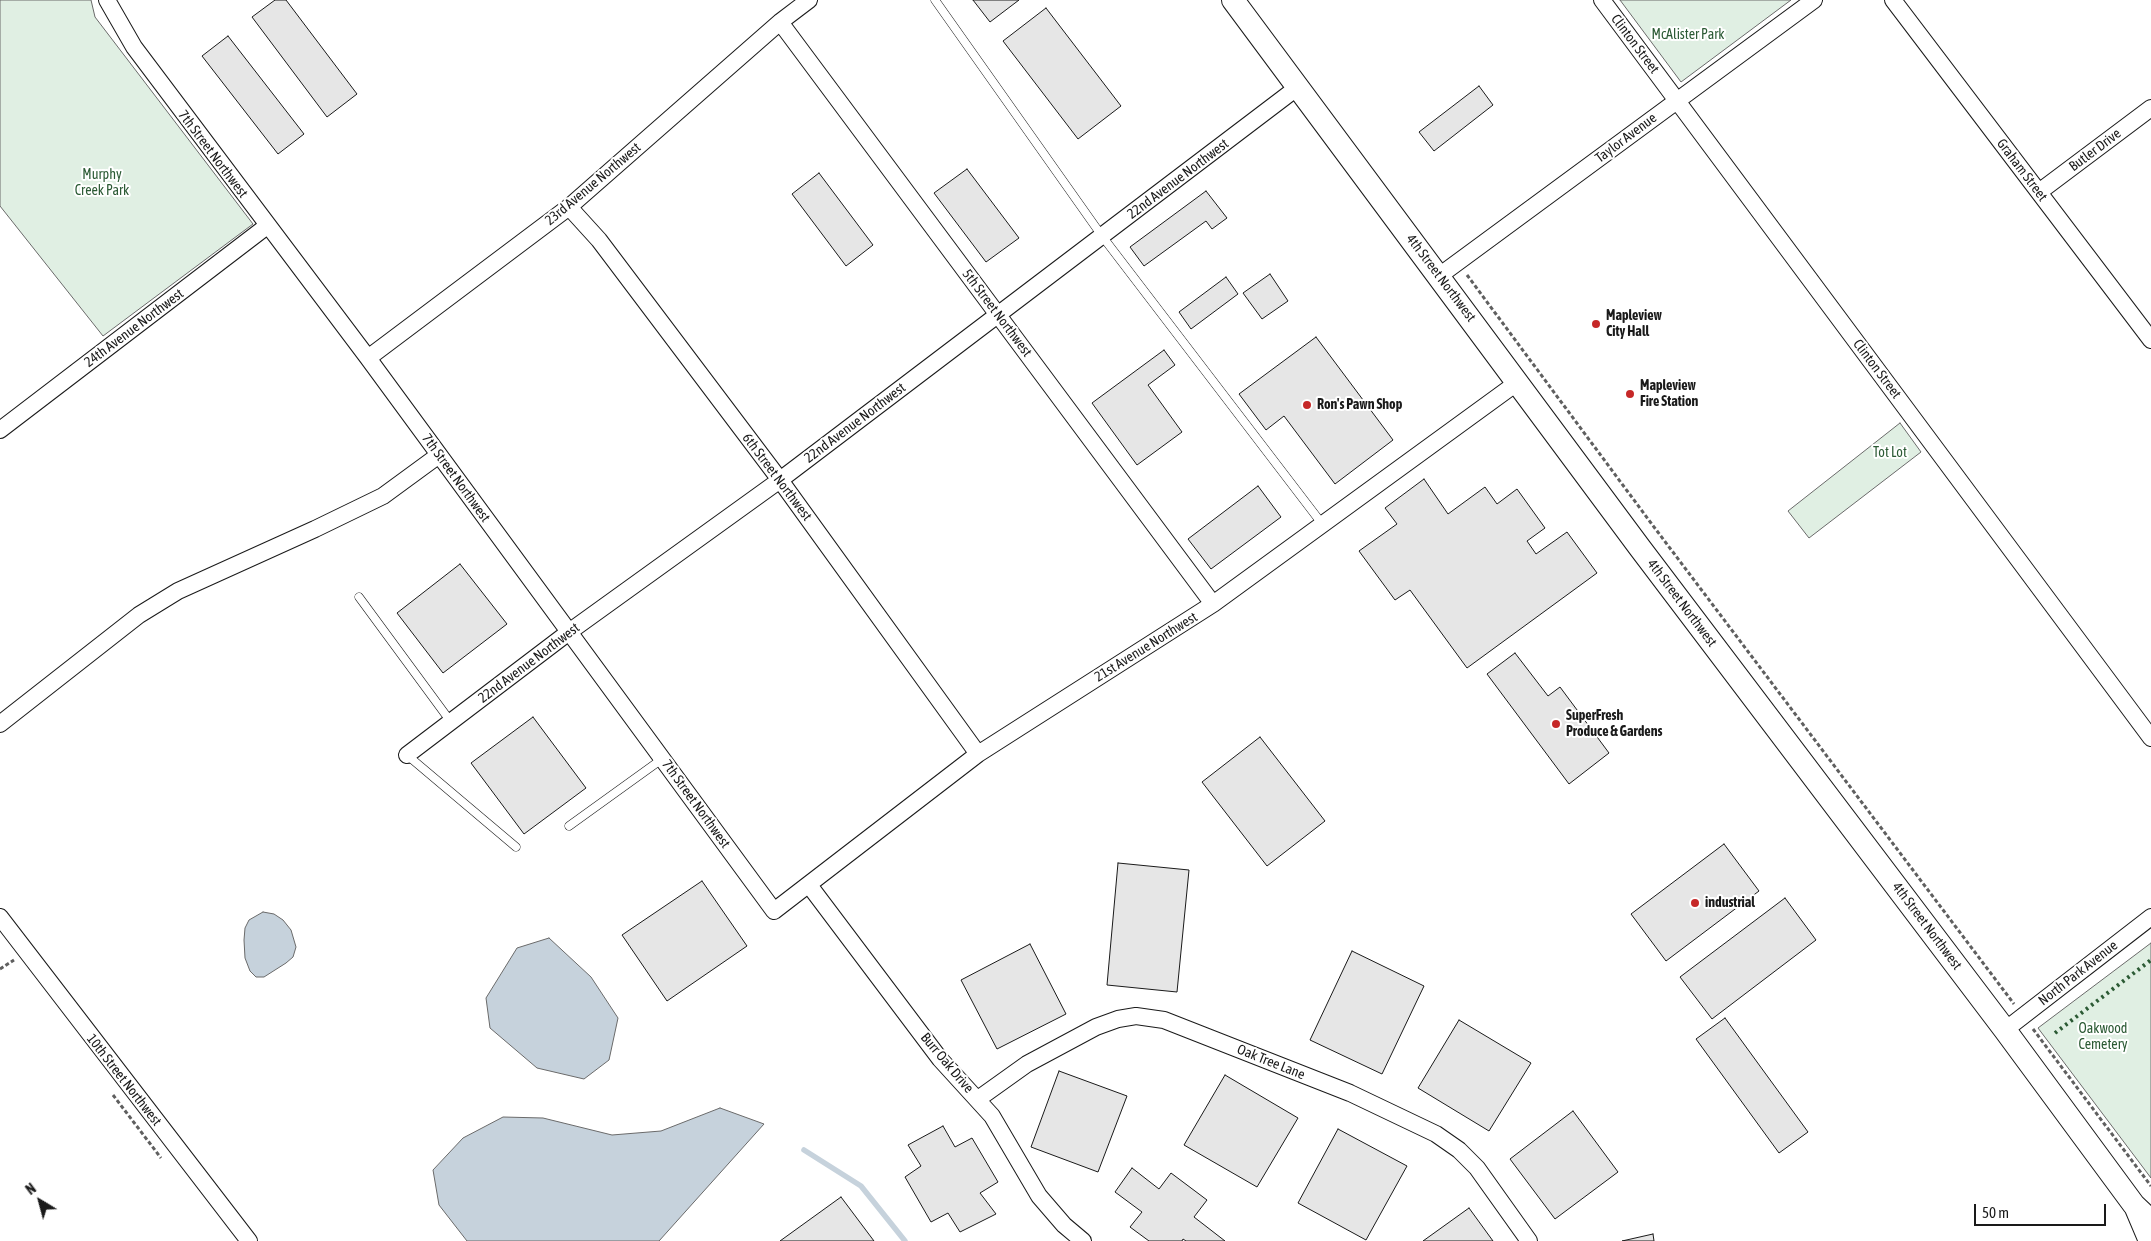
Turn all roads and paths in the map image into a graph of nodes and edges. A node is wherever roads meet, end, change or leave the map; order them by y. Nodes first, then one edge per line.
1 (107, 0) edge
2 (809, 0) edge
3 (936, 0) edge
4 (1232, 0) edge
5 (1602, 0) edge
6 (1814, 0) edge
7 (1893, 0) edge
8 (780, 22) junction
9 (1298, 86) junction
10 (1677, 100) junction
11 (2151, 108) edge
12 (2039, 192) junction
13 (569, 207) junction
14 (267, 226) junction
15 (1102, 236) junction
16 (1458, 262) junction
17 (1439, 276) junction
18 (998, 315) junction
19 (2151, 340) edge
20 (368, 358) junction
21 (1518, 382) junction
22 (0, 430) edge
23 (439, 455) junction
24 (780, 480) junction
25 (1323, 525) junction
26 (358, 597) dead end
27 (1214, 604) junction
28 (569, 632) junction
29 (451, 722) junction
30 (0, 724) edge
31 (2151, 738) edge
32 (978, 754) junction
33 (407, 755) joint
34 (662, 759) junction
35 (569, 826) dead end
36 (516, 847) dead end
37 (808, 885) junction
38 (774, 911) joint
39 (0, 917) edge
40 (2151, 917) edge
41 (13, 960) dead end
42 (0, 969) edge
43 (2024, 1016) junction
44 (2005, 1030) junction
45 (978, 1099) junction
46 (2151, 1186) edge
47 (2134, 1205) junction
48 (2151, 1221) edge
49 (250, 1241) edge
50 (1083, 1241) edge
51 (1530, 1241) edge
52 (2150, 1241) edge

1 - 14 street, 7th Street Northwest
2 - 8 street, 23rd Avenue Northwest
3 - 15 lane
4 - 9 street, 4th Street Northwest
5 - 10 street, Clinton Street
6 - 10 street, Taylor Avenue
7 - 12 street, Graham Street
8 - 13 street, 23rd Avenue Northwest
8 - 18 street, 5th Street Northwest
9 - 15 street, 22nd Avenue Northwest
9 - 17 street, 4th Street Northwest
10 - 16 street, Taylor Avenue
10 - 31 street, Clinton Street
11 - 12 street, Butler Drive
12 - 19 street, Graham Street
13 - 20 street, 23rd Avenue Northwest
13 - 24 street, 6th Street Northwest
14 - 20 street, 7th Street Northwest
14 - 22 street, 24th Avenue Northwest
15 - 18 street, 22nd Avenue Northwest
15 - 25 lane
16 - 17 street, Taylor Avenue
16 - 43 path
17 - 21 street, 4th Street Northwest
18 - 24 street, 22nd Avenue Northwest
18 - 27 street, 5th Street Northwest
20 - 23 street, 7th Street Northwest
21 - 25 street, 21st Avenue Northwest
21 - 44 street, 4th Street Northwest
23 - 28 street, 7th Street Northwest
23 - 30 street
24 - 28 street, 22nd Avenue Northwest
24 - 32 street, 6th Street Northwest
25 - 27 street, 21st Avenue Northwest
26 - 29 lane
27 - 32 street, 21st Avenue Northwest
28 - 29 street, 22nd Avenue Northwest
28 - 34 street, 7th Street Northwest
29 - 33 street, 22nd Avenue Northwest
32 - 37 street, 21st Avenue Northwest
33 - 36 lane
34 - 35 lane
34 - 38 street, 7th Street Northwest
37 - 38 street, 21st Avenue Northwest
37 - 45 street, Burr Oak Drive
39 - 49 street, 10th Street Northwest
40 - 43 street, North Park Avenue
41 - 42 path
43 - 44 street, North Park Avenue
43 - 46 path
44 - 47 street, 4th Street Northwest
45 - 50 street, Burr Oak Drive
45 - 51 street, Oak Tree Lane
47 - 48 street, 4th Street Northwest
47 - 52 street, 4th Street Northwest

